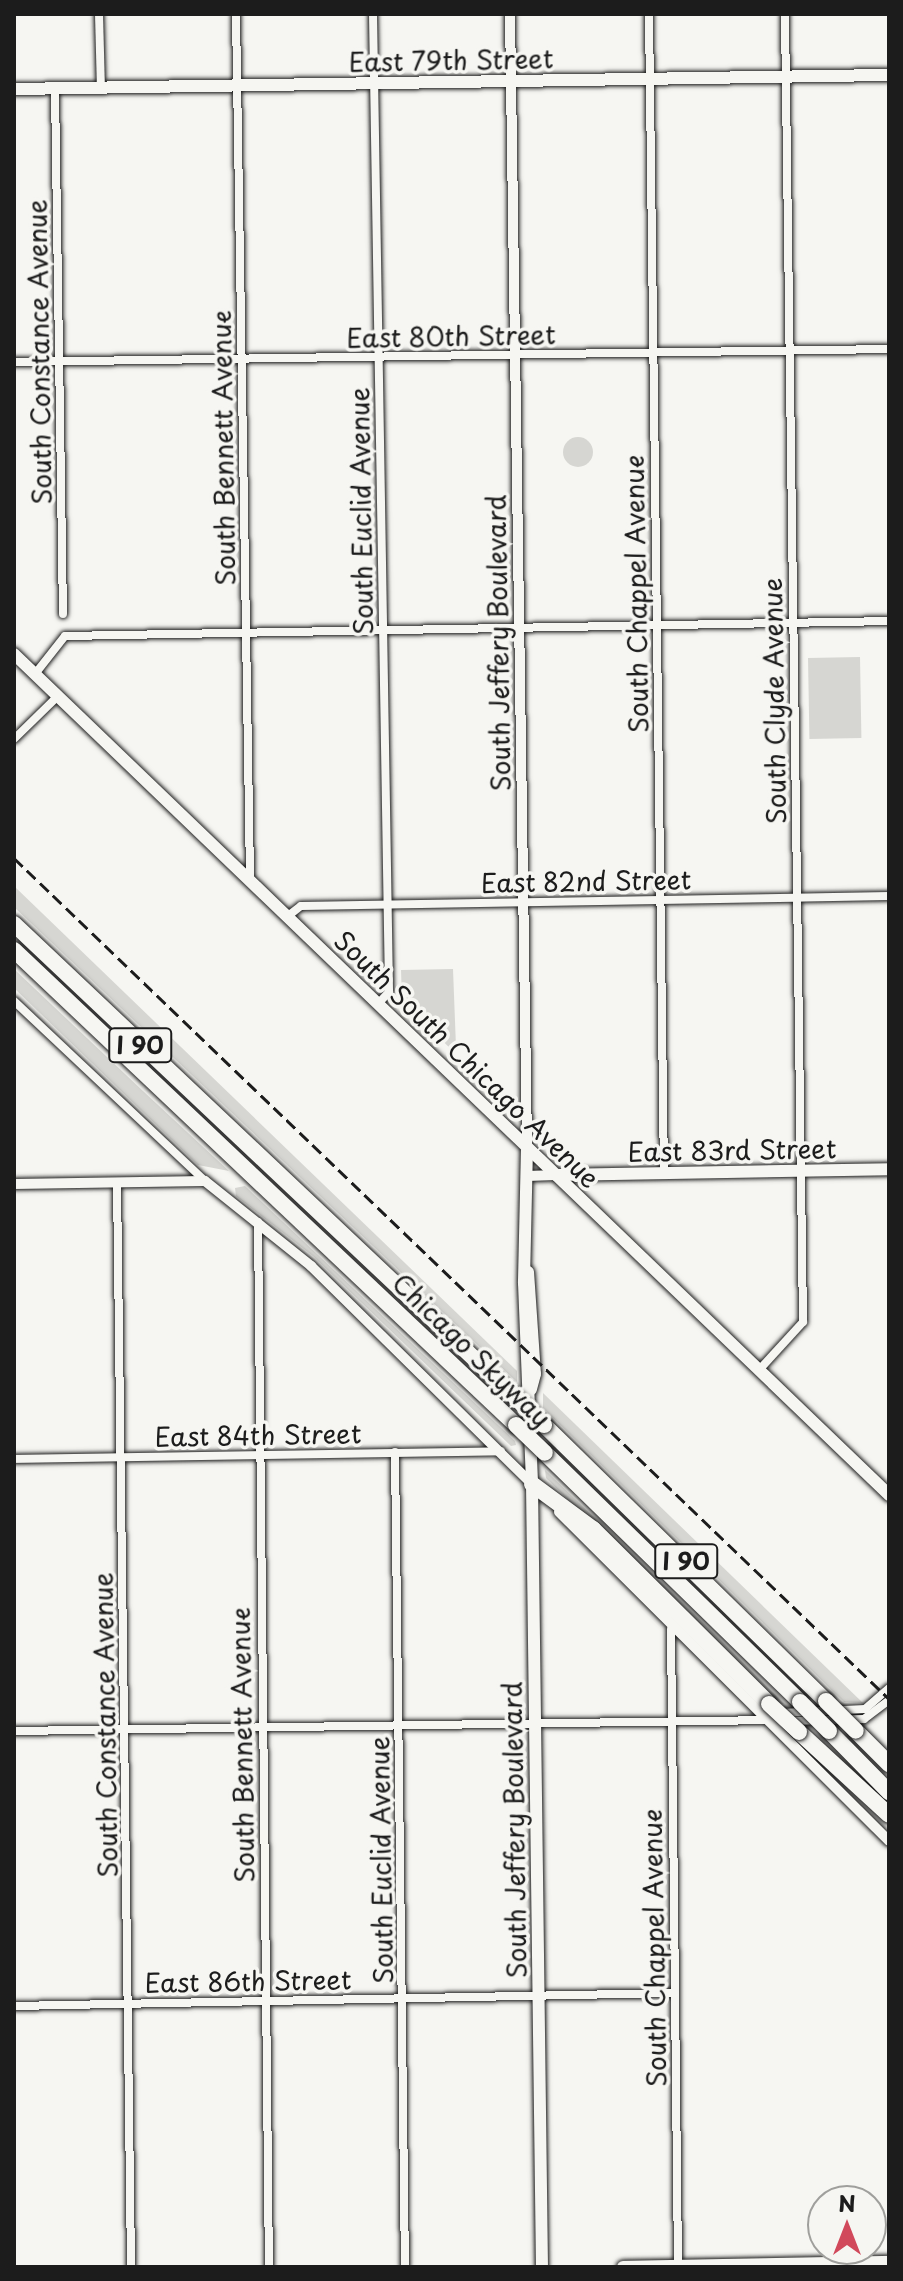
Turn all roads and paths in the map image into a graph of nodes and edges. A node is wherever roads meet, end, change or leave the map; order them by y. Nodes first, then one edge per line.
1 (99, 14) edge
2 (236, 14) edge
3 (373, 14) edge
4 (510, 14) edge
5 (649, 14) edge
6 (785, 14) edge
7 (889, 75) edge
8 (786, 77) junction
9 (650, 79) junction
10 (511, 81) junction
11 (374, 84) junction
12 (237, 86) junction
13 (101, 88) junction
14 (14, 89) edge
15 (55, 89) junction
16 (889, 349) edge
17 (790, 350) junction
18 (653, 352) junction
19 (515, 355) junction
20 (379, 357) junction
21 (241, 359) junction
22 (14, 362) edge
23 (60, 362) junction
24 (63, 614) dead end
25 (889, 621) edge
26 (793, 623) junction
27 (657, 625) junction
28 (519, 628) junction
29 (383, 630) junction
30 (246, 633) junction
31 (14, 654) edge
32 (35, 674) junction
33 (58, 696) junction
34 (14, 739) edge
35 (250, 881) junction
36 (889, 896) edge
37 (797, 897) junction
38 (660, 900) junction
39 (523, 902) junction
40 (387, 904) junction
41 (288, 916) junction
42 (14, 924) edge
43 (14, 950) edge
44 (14, 1001) edge
45 (378, 1004) junction
46 (527, 1148) junction
47 (889, 1169) edge
48 (801, 1171) junction
49 (664, 1173) junction
50 (556, 1175) junction
51 (527, 1176) junction
52 (205, 1181) junction
53 (117, 1182) junction
54 (14, 1184) edge
55 (258, 1222) junction
56 (759, 1370) junction
57 (523, 1395) junction
58 (502, 1451) junction
59 (395, 1452) junction
60 (258, 1455) junction
61 (122, 1457) junction
62 (14, 1459) edge
63 (532, 1484) junction
64 (889, 1495) edge
65 (671, 1629) junction
66 (889, 1688) edge
67 (889, 1700) edge
68 (766, 1711) junction
69 (672, 1720) junction
70 (535, 1722) junction
71 (399, 1724) junction
72 (262, 1727) junction
73 (125, 1729) junction
74 (14, 1731) edge
75 (889, 1764) edge
76 (889, 1792) edge
77 (889, 1815) edge
78 (889, 1841) edge
79 (675, 1993) junction
80 (538, 1995) junction
81 (402, 1998) junction
82 (266, 2001) junction
83 (129, 2003) junction
84 (14, 2006) edge
85 (816, 2265) edge
86 (678, 2266) edge
87 (131, 2267) edge
88 (269, 2267) edge
89 (405, 2267) edge
90 (542, 2267) edge
91 (623, 2267) edge

1 - 13 street
2 - 12 street, South Bennett Avenue
3 - 11 street, South Euclid Avenue
4 - 10 street, South Jeffery Boulevard
5 - 9 street, South Chappel Avenue
6 - 8 street, South Clyde Avenue
7 - 8 main road, East 79th Street
8 - 9 main road, East 79th Street
8 - 17 street, South Clyde Avenue
9 - 10 main road, East 79th Street
9 - 18 street, South Chappel Avenue
10 - 11 main road, East 79th Street
10 - 19 street, South Jeffery Boulevard
11 - 12 main road, East 79th Street
11 - 20 street, South Euclid Avenue
12 - 13 main road, East 79th Street
12 - 21 street, South Bennett Avenue
13 - 15 main road, East 79th Street
14 - 15 main road, East 79th Street
15 - 23 street, South Constance Avenue
16 - 17 street, East 80th Street
17 - 18 street, East 80th Street
17 - 26 street, South Clyde Avenue
18 - 19 street, East 80th Street
18 - 27 street, South Chappel Avenue
19 - 20 street, East 80th Street
19 - 28 street, South Jeffery Boulevard
20 - 21 street, East 80th Street
20 - 29 street, South Euclid Avenue
21 - 23 street, East 80th Street
21 - 30 street, South Bennett Avenue
22 - 23 street, East 80th Street
23 - 24 street, South Constance Avenue
25 - 26 street
26 - 27 street
26 - 37 street, South Clyde Avenue
27 - 28 street
27 - 38 street, South Chappel Avenue
28 - 29 street
28 - 39 street, South Jeffery Boulevard
29 - 30 street
29 - 40 street, South Euclid Avenue
30 - 32 street
30 - 35 street, South Bennett Avenue
31 - 32 main road, South South Chicago Avenue
32 - 33 main road, South South Chicago Avenue
33 - 34 street
33 - 35 main road, South South Chicago Avenue
35 - 41 main road, South South Chicago Avenue
36 - 37 street, East 82nd Street
37 - 38 street, East 82nd Street
37 - 48 street, South Clyde Avenue
38 - 39 street, East 82nd Street
38 - 49 street, South Chappel Avenue
39 - 40 street, East 82nd Street
39 - 46 street, South Jeffery Boulevard
40 - 41 street, East 82nd Street
40 - 45 street, South Euclid Avenue
41 - 45 main road, South South Chicago Avenue
42 - 57 highway, Chicago Skyway / I 90
43 - 76 highway, Chicago Skyway / I 90, bridge
44 - 52 street
45 - 46 main road, South South Chicago Avenue
46 - 50 main road, South South Chicago Avenue
46 - 51 main road, South Jeffery Boulevard
47 - 48 main road, East 83rd Street
48 - 49 main road, East 83rd Street
48 - 56 street, South Clyde Avenue
49 - 50 main road, East 83rd Street
50 - 51 street, East 83rd Street
50 - 56 main road, South South Chicago Avenue
51 - 57 main road, South Jeffery Boulevard
52 - 53 street
52 - 55 street
53 - 54 street
53 - 61 street, South Constance Avenue
55 - 58 street
55 - 60 street, South Bennett Avenue
56 - 64 main road, South South Chicago Avenue
57 - 63 main road, South Jeffery Boulevard
57 - 75 highway, Chicago Skyway / I 90, bridge
58 - 59 street, East 84th Street
58 - 63 street
59 - 60 street, East 84th Street
59 - 71 street, South Euclid Avenue
60 - 61 street, East 84th Street
60 - 72 street, South Bennett Avenue
61 - 62 street, East 84th Street
61 - 73 street, South Constance Avenue
63 - 65 street
63 - 68 highway
63 - 70 main road, South Jeffery Boulevard
65 - 68 street
65 - 69 street, South Chappel Avenue
66 - 68 street
67 - 68 street
68 - 69 street
68 - 77 highway, bridge
68 - 78 street
69 - 70 street
69 - 79 street, South Chappel Avenue
70 - 71 street
70 - 80 main road, South Jeffery Boulevard
71 - 72 street
71 - 81 street, South Euclid Avenue
72 - 73 street
72 - 82 street, South Bennett Avenue
73 - 74 street
73 - 83 street, South Constance Avenue
79 - 80 street, East 86th Street
79 - 86 street, South Chappel Avenue
80 - 81 street, East 86th Street
80 - 90 main road, South Jeffery Boulevard
81 - 82 street, East 86th Street
81 - 89 street, South Euclid Avenue
82 - 83 street, East 86th Street
82 - 88 street, South Bennett Avenue
83 - 84 street, East 86th Street
83 - 87 street, South Constance Avenue
85 - 86 main road
86 - 91 main road

